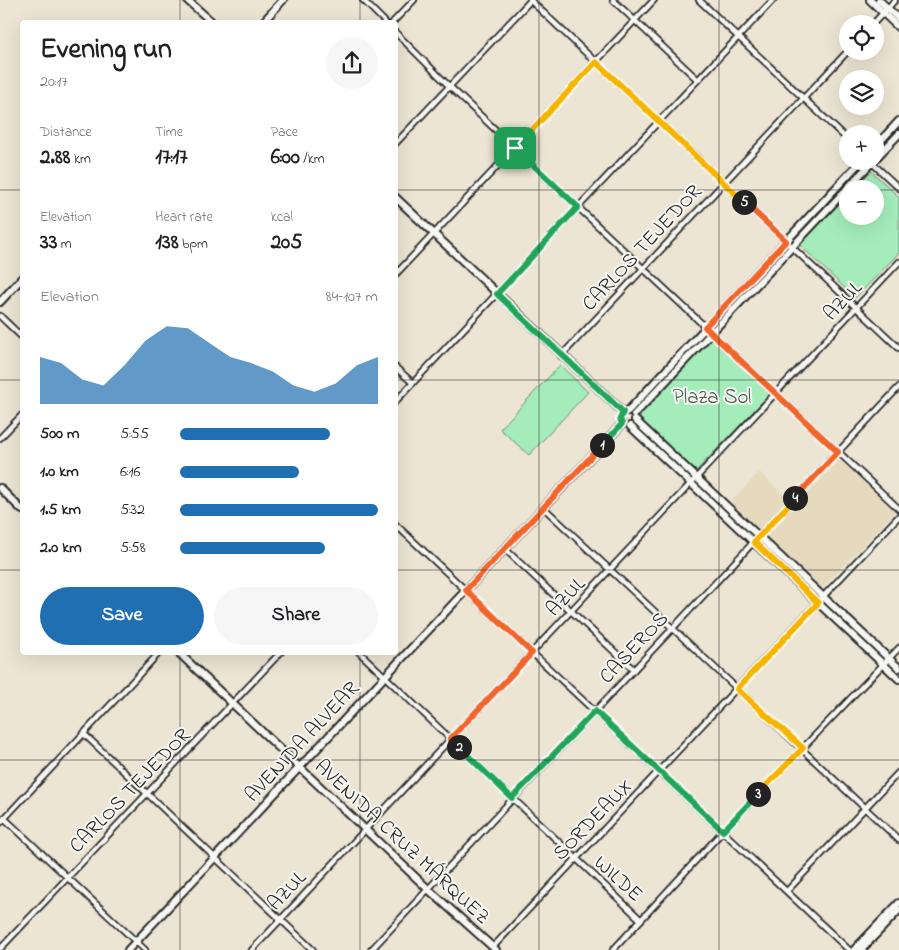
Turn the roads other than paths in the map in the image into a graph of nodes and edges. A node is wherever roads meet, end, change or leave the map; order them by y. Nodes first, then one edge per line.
1 (187, 0) edge
2 (283, 0) edge
3 (363, 0) edge
4 (414, 0) edge
5 (530, 0) edge
6 (613, 0) edge
7 (654, 0) edge
8 (699, 0) edge
9 (773, 0) edge
10 (870, 0) edge
11 (879, 0) edge
12 (895, 0) edge
13 (886, 11) junction
14 (882, 15) edge
15 (899, 19) edge
16 (210, 20) edge
17 (265, 20) edge
18 (383, 20) edge
19 (395, 20) edge
20 (635, 20) junction
21 (899, 28) edge
22 (398, 35) edge
23 (738, 37) junction
24 (839, 60) edge
25 (596, 62) junction
26 (698, 80) junction
27 (449, 86) junction
28 (803, 98) junction
29 (659, 121) junction
30 (899, 121) edge
31 (839, 132) edge
32 (899, 134) edge
33 (884, 137) edge
34 (398, 141) edge
35 (515, 148) junction
36 (884, 150) edge
37 (853, 170) edge
38 (865, 170) edge
39 (882, 170) edge
40 (724, 183) junction
41 (899, 188) edge
42 (398, 200) edge
43 (578, 207) junction
44 (434, 234) junction
45 (786, 241) junction
46 (792, 247) junction
47 (899, 262) edge
48 (643, 269) junction
49 (398, 272) edge
50 (20, 280) edge
51 (497, 294) junction
52 (0, 302) edge
53 (857, 308) junction
54 (0, 316) edge
55 (705, 327) junction
56 (711, 333) junction
57 (20, 335) edge
58 (899, 348) edge
59 (561, 356) junction
60 (398, 370) edge
61 (413, 384) junction
62 (899, 387) edge
63 (776, 394) junction
64 (398, 399) edge
65 (625, 412) junction
66 (20, 417) edge
67 (633, 420) junction
68 (622, 424) junction
69 (0, 438) edge
70 (838, 452) junction
71 (694, 481) junction
72 (0, 488) edge
73 (20, 508) edge
74 (544, 508) junction
75 (899, 509) edge
76 (899, 516) edge
77 (398, 529) edge
78 (756, 539) junction
79 (505, 549) junction
80 (611, 571) junction
81 (466, 590) junction
82 (823, 597) junction
83 (818, 603) junction
84 (572, 612) junction
85 (672, 628) junction
86 (899, 648) edge
87 (532, 653) junction
88 (157, 655) edge
89 (181, 655) edge
90 (278, 655) edge
91 (362, 655) edge
92 (889, 659) junction
93 (884, 664) junction
94 (899, 668) edge
95 (634, 670) junction
96 (384, 676) junction
97 (899, 679) edge
98 (737, 689) junction
99 (232, 705) junction
100 (595, 711) junction
101 (84, 734) junction
102 (450, 739) junction
103 (803, 748) junction
104 (299, 766) junction
105 (660, 771) junction
106 (899, 772) edge
107 (147, 794) junction
108 (512, 798) junction
109 (865, 808) junction
110 (4, 818) junction
111 (0, 823) edge
112 (364, 828) junction
113 (723, 831) junction
114 (899, 840) edge
115 (215, 857) junction
116 (575, 860) junction
117 (68, 878) junction
118 (428, 889) junction
119 (787, 891) junction
120 (899, 903) edge
121 (899, 910) edge
122 (281, 919) junction
123 (640, 920) junction
124 (136, 942) junction
125 (0, 949) edge
126 (495, 949) edge
127 (128, 950) edge
128 (145, 950) edge
129 (252, 950) edge
130 (313, 950) edge
131 (371, 950) edge
132 (613, 950) edge
133 (849, 950) edge
134 (854, 950) edge
135 (861, 950) edge

1 - 16 street
2 - 17 street
3 - 18 street
4 - 19 street
5 - 25 street
5 - 27 street
6 - 20 street
7 - 20 street
8 - 23 street
9 - 23 street
10 - 13 street
11 - 13 street
12 - 13 street
13 - 14 street
13 - 15 street
13 - 21 street
20 - 25 street
20 - 26 street
22 - 27 street
23 - 26 street
23 - 28 street
24 - 28 street, CARLOS TEJEDOR
25 - 29 street
25 - 35 street
26 - 29 street
27 - 34 street
27 - 35 street
28 - 31 street
28 - 40 street, CARLOS TEJEDOR
29 - 40 street
29 - 43 street
30 - 33 street
32 - 36 street
35 - 43 street
35 - 44 street
37 - 45 street
38 - 46 street
39 - 41 street
40 - 45 street
40 - 48 street, CARLOS TEJEDOR
42 - 44 street
43 - 48 street
43 - 51 street
44 - 49 street
44 - 51 street
45 - 46 street
45 - 55 street
46 - 53 street
46 - 56 street
47 - 53 street, AZUL
48 - 55 street
48 - 59 street, CARLOS TEJEDOR
50 - 52 street
51 - 59 street
51 - 61 street
53 - 58 street
53 - 63 street, AZUL
54 - 57 street
55 - 56 street
55 - 65 street
56 - 63 street
56 - 67 street
59 - 65 street
60 - 61 street
61 - 64 street
62 - 70 street, CASEROS
63 - 70 street
63 - 71 street, AZUL
65 - 67 street
65 - 68 street
66 - 69 street
67 - 68 street
67 - 71 street
68 - 74 street, AVENIDA ALVEAR
70 - 75 street
70 - 78 street, CASEROS
71 - 78 street
71 - 80 street, AZUL
72 - 73 street
74 - 79 street, AVENIDA ALVEAR
74 - 80 street
76 - 82 street, SORDEAUX
77 - 81 street
78 - 82 street
78 - 83 street
78 - 85 street, CASEROS
79 - 81 street, AVENIDA ALVEAR
79 - 84 street
80 - 84 street, AZUL
80 - 85 street
81 - 87 street
81 - 96 street, AVENIDA ALVEAR
82 - 83 street, SORDEAUX
82 - 92 street
83 - 93 street
83 - 98 street, SORDEAUX
84 - 87 street, AZUL
84 - 95 street
85 - 95 street, CASEROS
85 - 98 street
86 - 92 street
87 - 100 street
87 - 102 street, AZUL
88 - 101 street
89 - 99 street, AVENIDA CRUZ MÁRQUEZ
90 - 99 street, CARLOS TEJEDOR
91 - 96 street, WILDE
92 - 93 street
92 - 94 street
93 - 97 street
93 - 103 street
95 - 100 street, CASEROS
96 - 102 street, WILDE
96 - 104 street, AVENIDA ALVEAR
98 - 103 street
98 - 105 street, SORDEAUX
99 - 104 street, AVENIDA CRUZ MÁRQUEZ
99 - 107 street, CARLOS TEJEDOR
100 - 105 street
100 - 108 street, CASEROS
101 - 107 street
101 - 110 street
102 - 108 street, WILDE
102 - 112 street, AZUL
103 - 109 street
103 - 113 street
104 - 112 street, AVENIDA CRUZ MÁRQUEZ
104 - 115 street, AVENIDA ALVEAR
105 - 113 street
105 - 116 street, SORDEAUX
106 - 109 street
107 - 115 street
107 - 117 street, CARLOS TEJEDOR
108 - 116 street, WILDE
108 - 118 street, CASEROS
109 - 114 street
109 - 119 street
110 - 111 street
110 - 117 street
112 - 118 street, AVENIDA CRUZ MÁRQUEZ
112 - 122 street, AZUL
113 - 119 street
113 - 123 street
115 - 122 street
115 - 124 street, AVENIDA ALVEAR
116 - 123 street, WILDE
116 - 126 street, SORDEAUX
117 - 124 street
117 - 125 street, CARLOS TEJEDOR
118 - 126 street, AVENIDA CRUZ MÁRQUEZ
118 - 131 street, CASEROS
119 - 133 street
120 - 134 street
121 - 135 street
122 - 129 street, AZUL
122 - 130 street
123 - 132 street
124 - 127 street, AVENIDA ALVEAR
124 - 128 street

